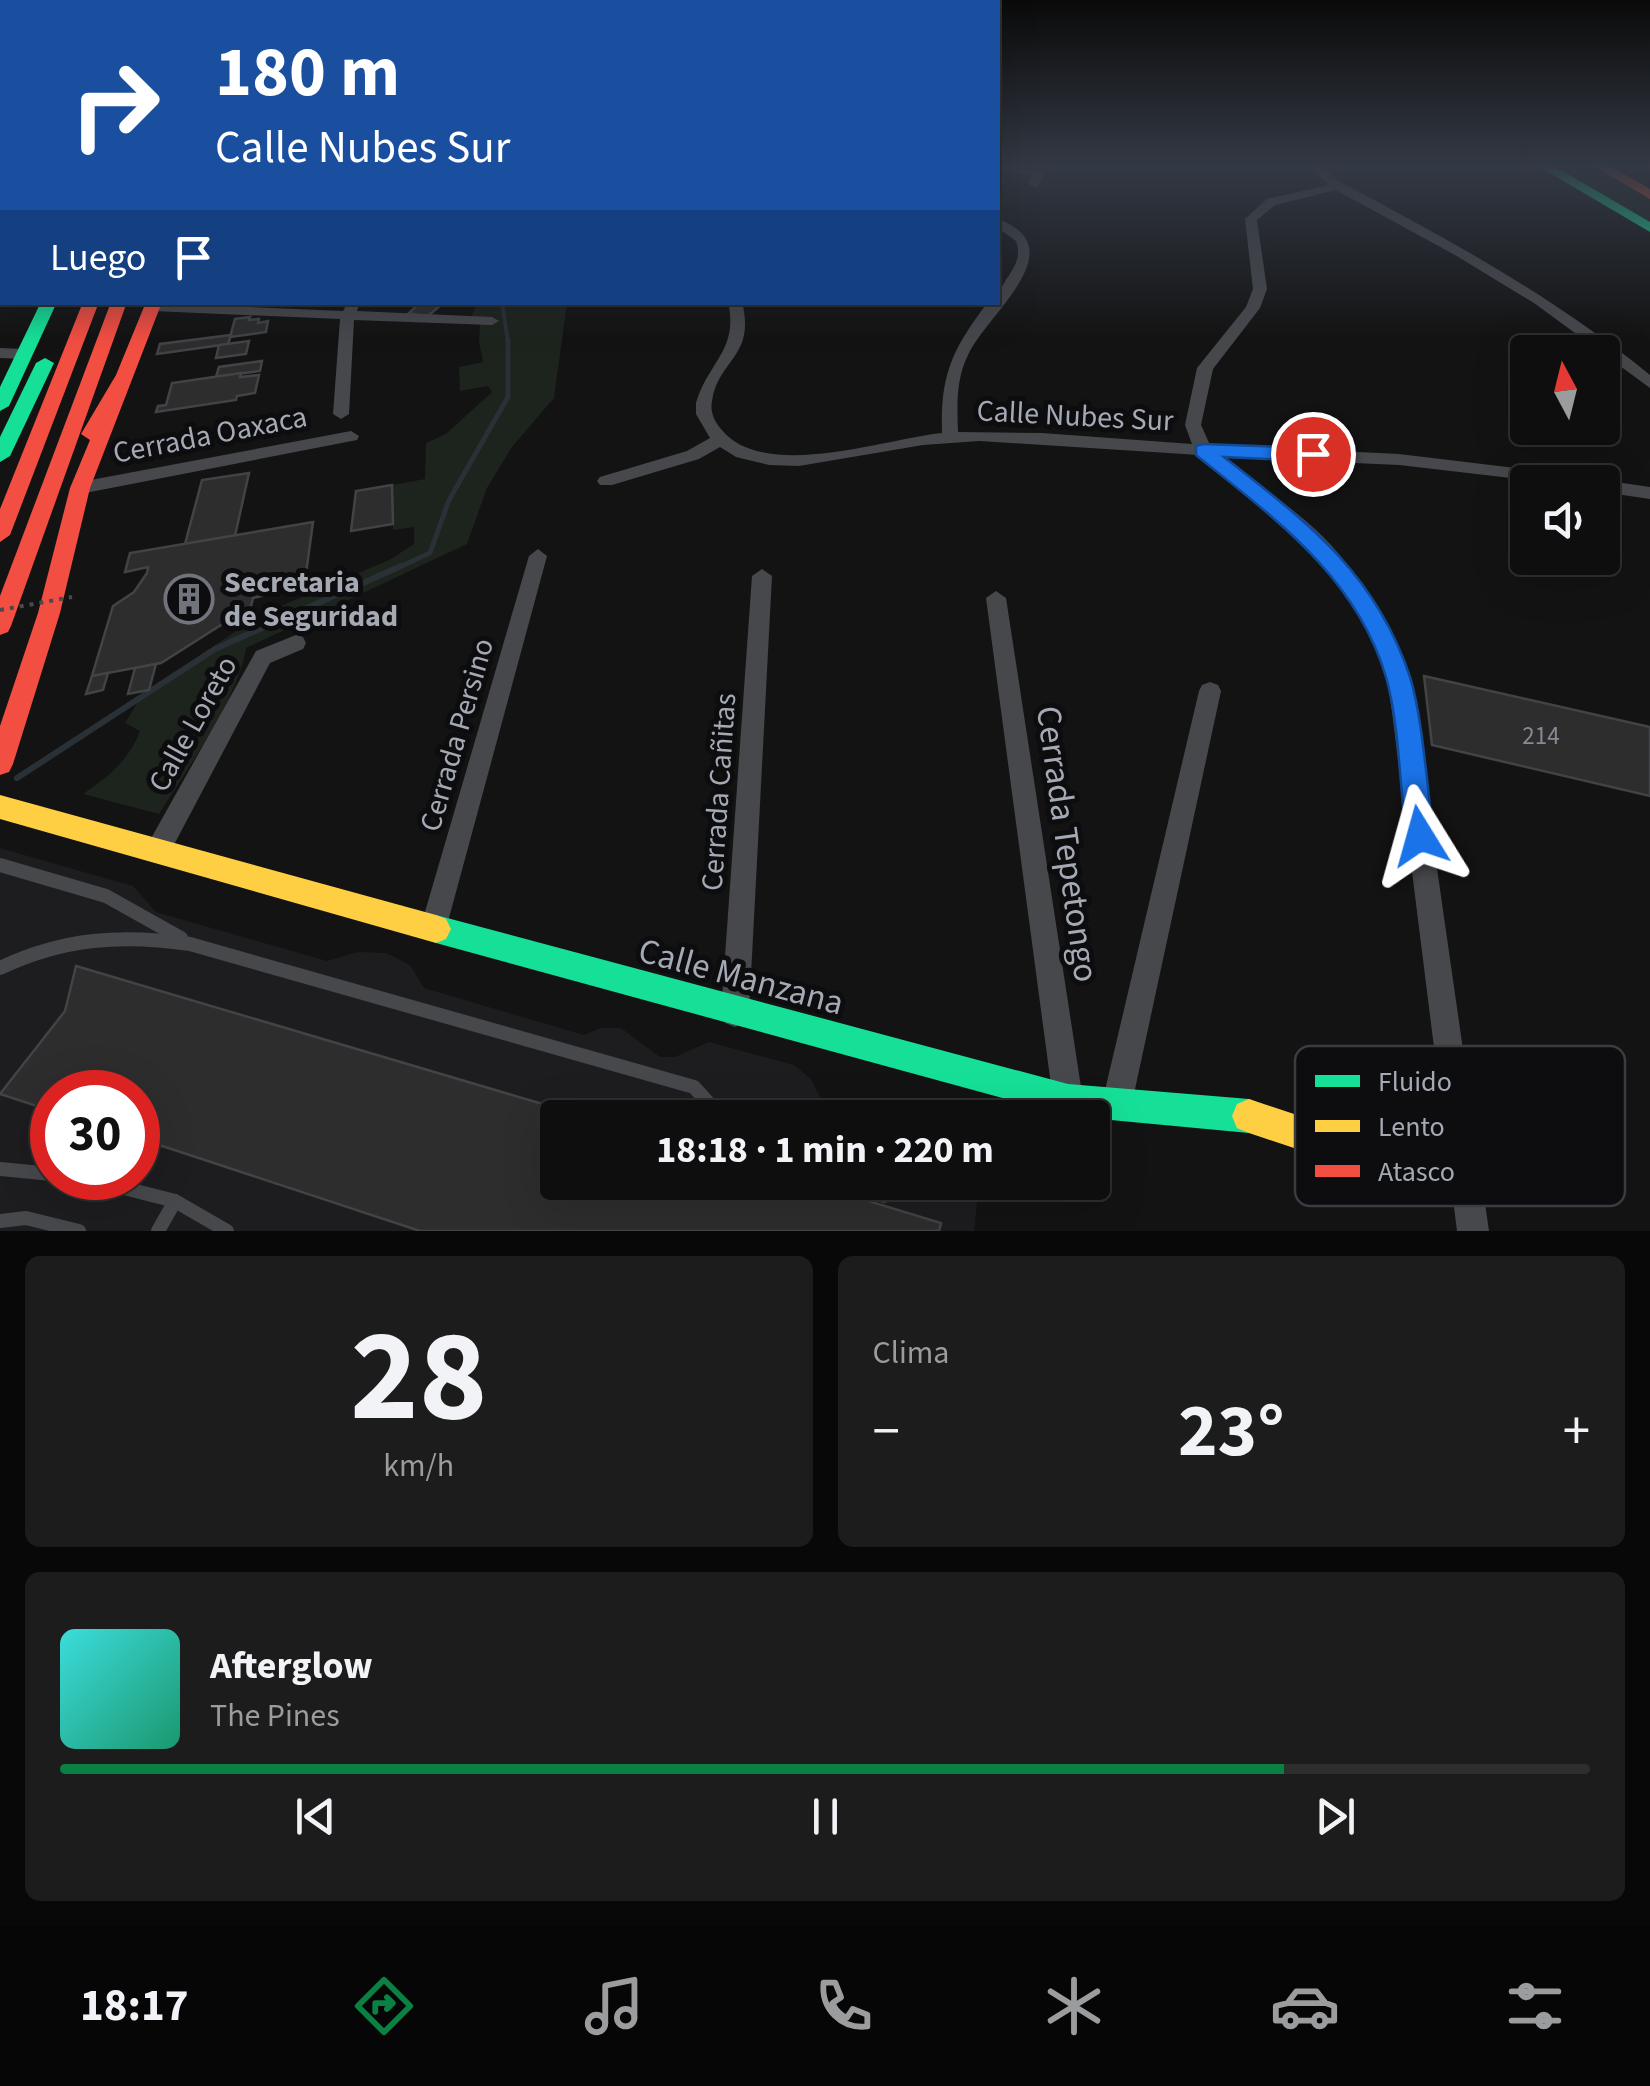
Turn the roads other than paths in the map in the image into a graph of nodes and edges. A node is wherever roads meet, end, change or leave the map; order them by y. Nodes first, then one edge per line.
1 (1253, 223) edge
2 (1404, 223) edge
3 (1000, 224) edge
4 (1000, 298) edge
5 (47, 305) edge
6 (73, 305) edge
7 (103, 305) edge
8 (103, 305) edge
9 (103, 305) edge
10 (103, 305) edge
11 (153, 305) edge
12 (735, 305) edge
13 (994, 305) edge
14 (351, 309) edge
15 (492, 320) dead end
16 (12, 353) edge
17 (123, 378) junction
18 (1650, 383) edge
19 (0, 406) edge
20 (341, 414) dead end
21 (351, 436) dead end
22 (950, 437) junction
23 (721, 440) junction
24 (1203, 450) junction
25 (0, 456) edge
26 (1510, 473) edge
27 (606, 481) dead end
28 (80, 488) junction
29 (1620, 489) edge
30 (1650, 493) edge
31 (0, 502) edge
32 (43, 513) junction
33 (0, 535) edge
34 (538, 556) dead end
35 (762, 576) dead end
36 (0, 586) edge
37 (996, 598) dead end
38 (0, 626) edge
39 (296, 643) dead end
40 (1210, 691) dead end
41 (0, 764) edge
42 (0, 807) edge
43 (158, 850) junction
44 (0, 864) edge
45 (433, 929) junction
46 (190, 944) junction
47 (0, 968) edge
48 (735, 1013) junction
49 (1449, 1046) edge
50 (706, 1100) edge
51 (1068, 1100) joint
52 (1110, 1102) edge
53 (1116, 1102) junction
54 (1295, 1131) edge
55 (0, 1169) edge
56 (30, 1172) edge
57 (160, 1198) edge
58 (175, 1202) junction
59 (1470, 1206) edge
60 (0, 1221) edge
61 (79, 1231) edge
62 (158, 1231) edge
63 (228, 1231) edge
64 (1473, 1231) edge

1 - 24 street
2 - 18 street
3 - 4 street
5 - 16 main road
6 - 25 main road
7 - 31 main road
8 - 32 main road
9 - 33 main road
10 - 36 main road
11 - 14 street
11 - 17 main road
12 - 23 street
13 - 22 street
14 - 15 street
14 - 20 street
16 - 19 main road
17 - 28 main road
17 - 32 main road
21 - 28 street, Cerrada Oaxaca
22 - 23 street, Calle Nubes Sur
22 - 24 street, Calle Nubes Sur
23 - 27 street
24 - 26 street, Calle Nubes Sur
24 - 49 street
28 - 41 main road
29 - 30 street
32 - 38 main road
34 - 45 street, Cerrada Persino
35 - 48 street, Cerrada Cañitas
37 - 51 street, Cerrada Tepetongo
39 - 43 street, Calle Loreto
40 - 53 street
42 - 43 main road, Calle Manzana
43 - 45 main road, Calle Manzana
44 - 46 lane
45 - 48 main road, Calle Manzana
46 - 47 lane
46 - 50 lane
48 - 51 main road, Calle Manzana
52 - 53 main road, Calle Manzana
53 - 54 main road, Calle Manzana
55 - 56 lane
57 - 58 lane
58 - 62 lane
58 - 63 lane
59 - 64 street
60 - 61 lane

